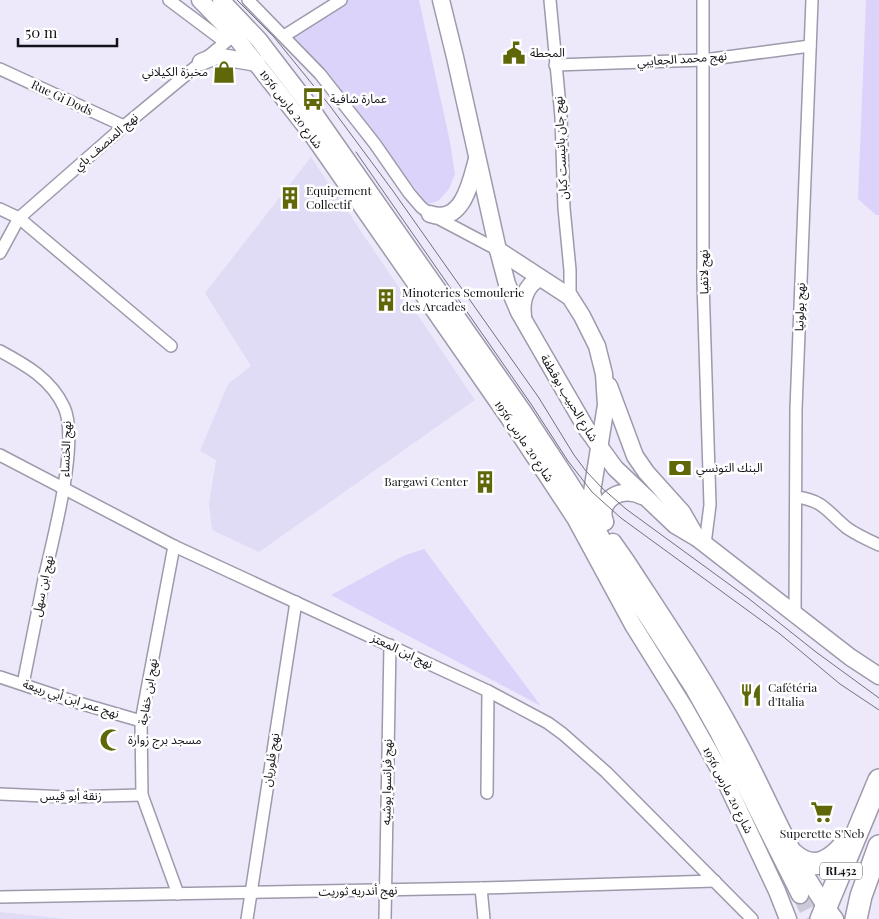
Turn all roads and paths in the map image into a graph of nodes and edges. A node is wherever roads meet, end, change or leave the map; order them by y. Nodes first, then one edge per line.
1 (169, 0) edge
2 (200, 0) edge
3 (221, 0) edge
4 (248, 0) edge
5 (341, 0) edge
6 (441, 0) edge
7 (550, 0) edge
8 (703, 0) edge
9 (812, 0) edge
10 (235, 34) junction
11 (284, 36) junction
12 (810, 46) junction
13 (704, 60) junction
14 (202, 62) junction
15 (257, 63) junction
16 (555, 65) junction
17 (0, 69) edge
18 (124, 126) junction
19 (474, 140) junction
20 (478, 157) junction
21 (0, 208) edge
22 (430, 214) junction
23 (19, 218) junction
24 (498, 250) junction
25 (0, 252) edge
26 (538, 277) junction
27 (570, 297) junction
28 (528, 328) junction
29 (171, 346) dead end
30 (0, 351) edge
31 (604, 374) junction
32 (599, 448) junction
33 (0, 455) edge
34 (64, 489) junction
35 (643, 496) junction
36 (797, 498) junction
37 (584, 505) junction
38 (606, 524) junction
39 (701, 541) junction
40 (879, 545) edge
41 (174, 546) junction
42 (624, 556) junction
43 (296, 602) junction
44 (795, 614) junction
45 (390, 645) junction
46 (0, 676) edge
47 (879, 676) edge
48 (23, 684) junction
49 (488, 691) junction
50 (142, 721) junction
51 (879, 780) edge
52 (487, 793) dead end
53 (0, 794) edge
54 (142, 795) junction
55 (859, 829) junction
56 (879, 846) edge
57 (792, 854) junction
58 (715, 881) junction
59 (481, 888) junction
60 (385, 890) junction
61 (250, 893) junction
62 (178, 894) junction
63 (800, 896) tunnel mouth
64 (0, 897) edge
65 (828, 915) edge
66 (247, 919) edge
67 (385, 919) edge
68 (484, 919) edge
69 (752, 919) edge
70 (788, 919) edge
71 (856, 919) edge

1 - 10 street, شارع 20 مارس 1956
2 - 10 main road, شارع 20 مارس 1956
3 - 10 main road, شارع 20 مارس 1956
4 - 11 street
5 - 11 street
6 - 19 main road, شارع الحبيب بوقطفة
7 - 16 street, نهج جان باتيست كبان
8 - 13 street, نهج لاتفيا
9 - 12 street, نهج بولونيا
10 - 14 street, نهج المنصف باي
10 - 15 main road, شارع 20 مارس 1956
10 - 37 main road, شارع 20 مارس 1956
11 - 22 street
12 - 13 street, نهج محمد الجعايبي
12 - 36 street, نهج بولونيا
13 - 16 street, نهج محمد الجعايبي
13 - 39 street, نهج لاتفيا
14 - 15 main road
14 - 18 street, نهج المنصف باي
15 - 70 main road, شارع 20 مارس 1956
16 - 27 street, نهج جان باتيست كبان
17 - 18 street, Rue Gi Dods
18 - 23 street, نهج المنصف باي
19 - 20 main road, شارع الحبيب بوقطفة
19 - 26 main road
20 - 22 main road
20 - 24 main road, شارع الحبيب بوقطفة
21 - 23 street
22 - 24 street
23 - 25 street, نهج المنصف باي
23 - 29 street
24 - 26 main road
24 - 28 main road, شارع الحبيب بوقطفة
26 - 27 main road
26 - 28 main road
27 - 31 main road
28 - 32 main road, شارع الحبيب بوقطفة
30 - 34 street, نهج الخنساء
31 - 32 main road
31 - 39 main road
32 - 35 main road, شارع الحبيب بوقطفة
32 - 38 main road
33 - 34 street, نهج ابن المعتز
34 - 41 street, نهج ابن المعتز
34 - 48 street, نهج ابن سهل
35 - 38 main road
35 - 39 main road, شارع الحبيب بوقطفة
36 - 40 street
36 - 44 street, نهج بولونيا
37 - 42 main road, شارع 20 مارس 1956
37 - 63 main road, شارع 20 مارس 1956
38 - 42 main road
39 - 44 main road, شارع الحبيب بوقطفة
41 - 43 street, نهج ابن المعتز
41 - 50 street, نهج ابن خفاجة
42 - 57 main road, شارع 20 مارس 1956
43 - 45 street, نهج ابن المعتز
43 - 61 street, نهج فلوريان
44 - 47 main road, شارع الحبيب بوقطفة
45 - 49 street, نهج ابن المعتز
45 - 60 street, نهج فرانسوا بوشيه
46 - 48 street, نهج عمر ابن أبي ربيعة
48 - 50 street, نهج عمر ابن أبي ربيعة
49 - 52 street
49 - 58 street, نهج ابن المعتز
50 - 54 street, نهج ابن خفاجة
51 - 55 highway, RL452
53 - 54 street, زنقة أبو قيس
54 - 62 street, نهج ابن خفاجة
55 - 57 highway
55 - 65 highway, RL452
56 - 71 highway, RL452
57 - 65 main road, شارع 20 مارس 1956
58 - 59 street, نهج أندريه ثوريت
58 - 69 street, نهج ابن المعتز
59 - 60 street, نهج أندريه ثوريت
59 - 68 street
60 - 61 street, نهج أندريه ثوريت
60 - 67 street, نهج فرانسوا بوشيه
61 - 62 street, نهج أندريه ثوريت
61 - 66 street, نهج فلوريان
62 - 64 street, نهج أندريه ثوريت

